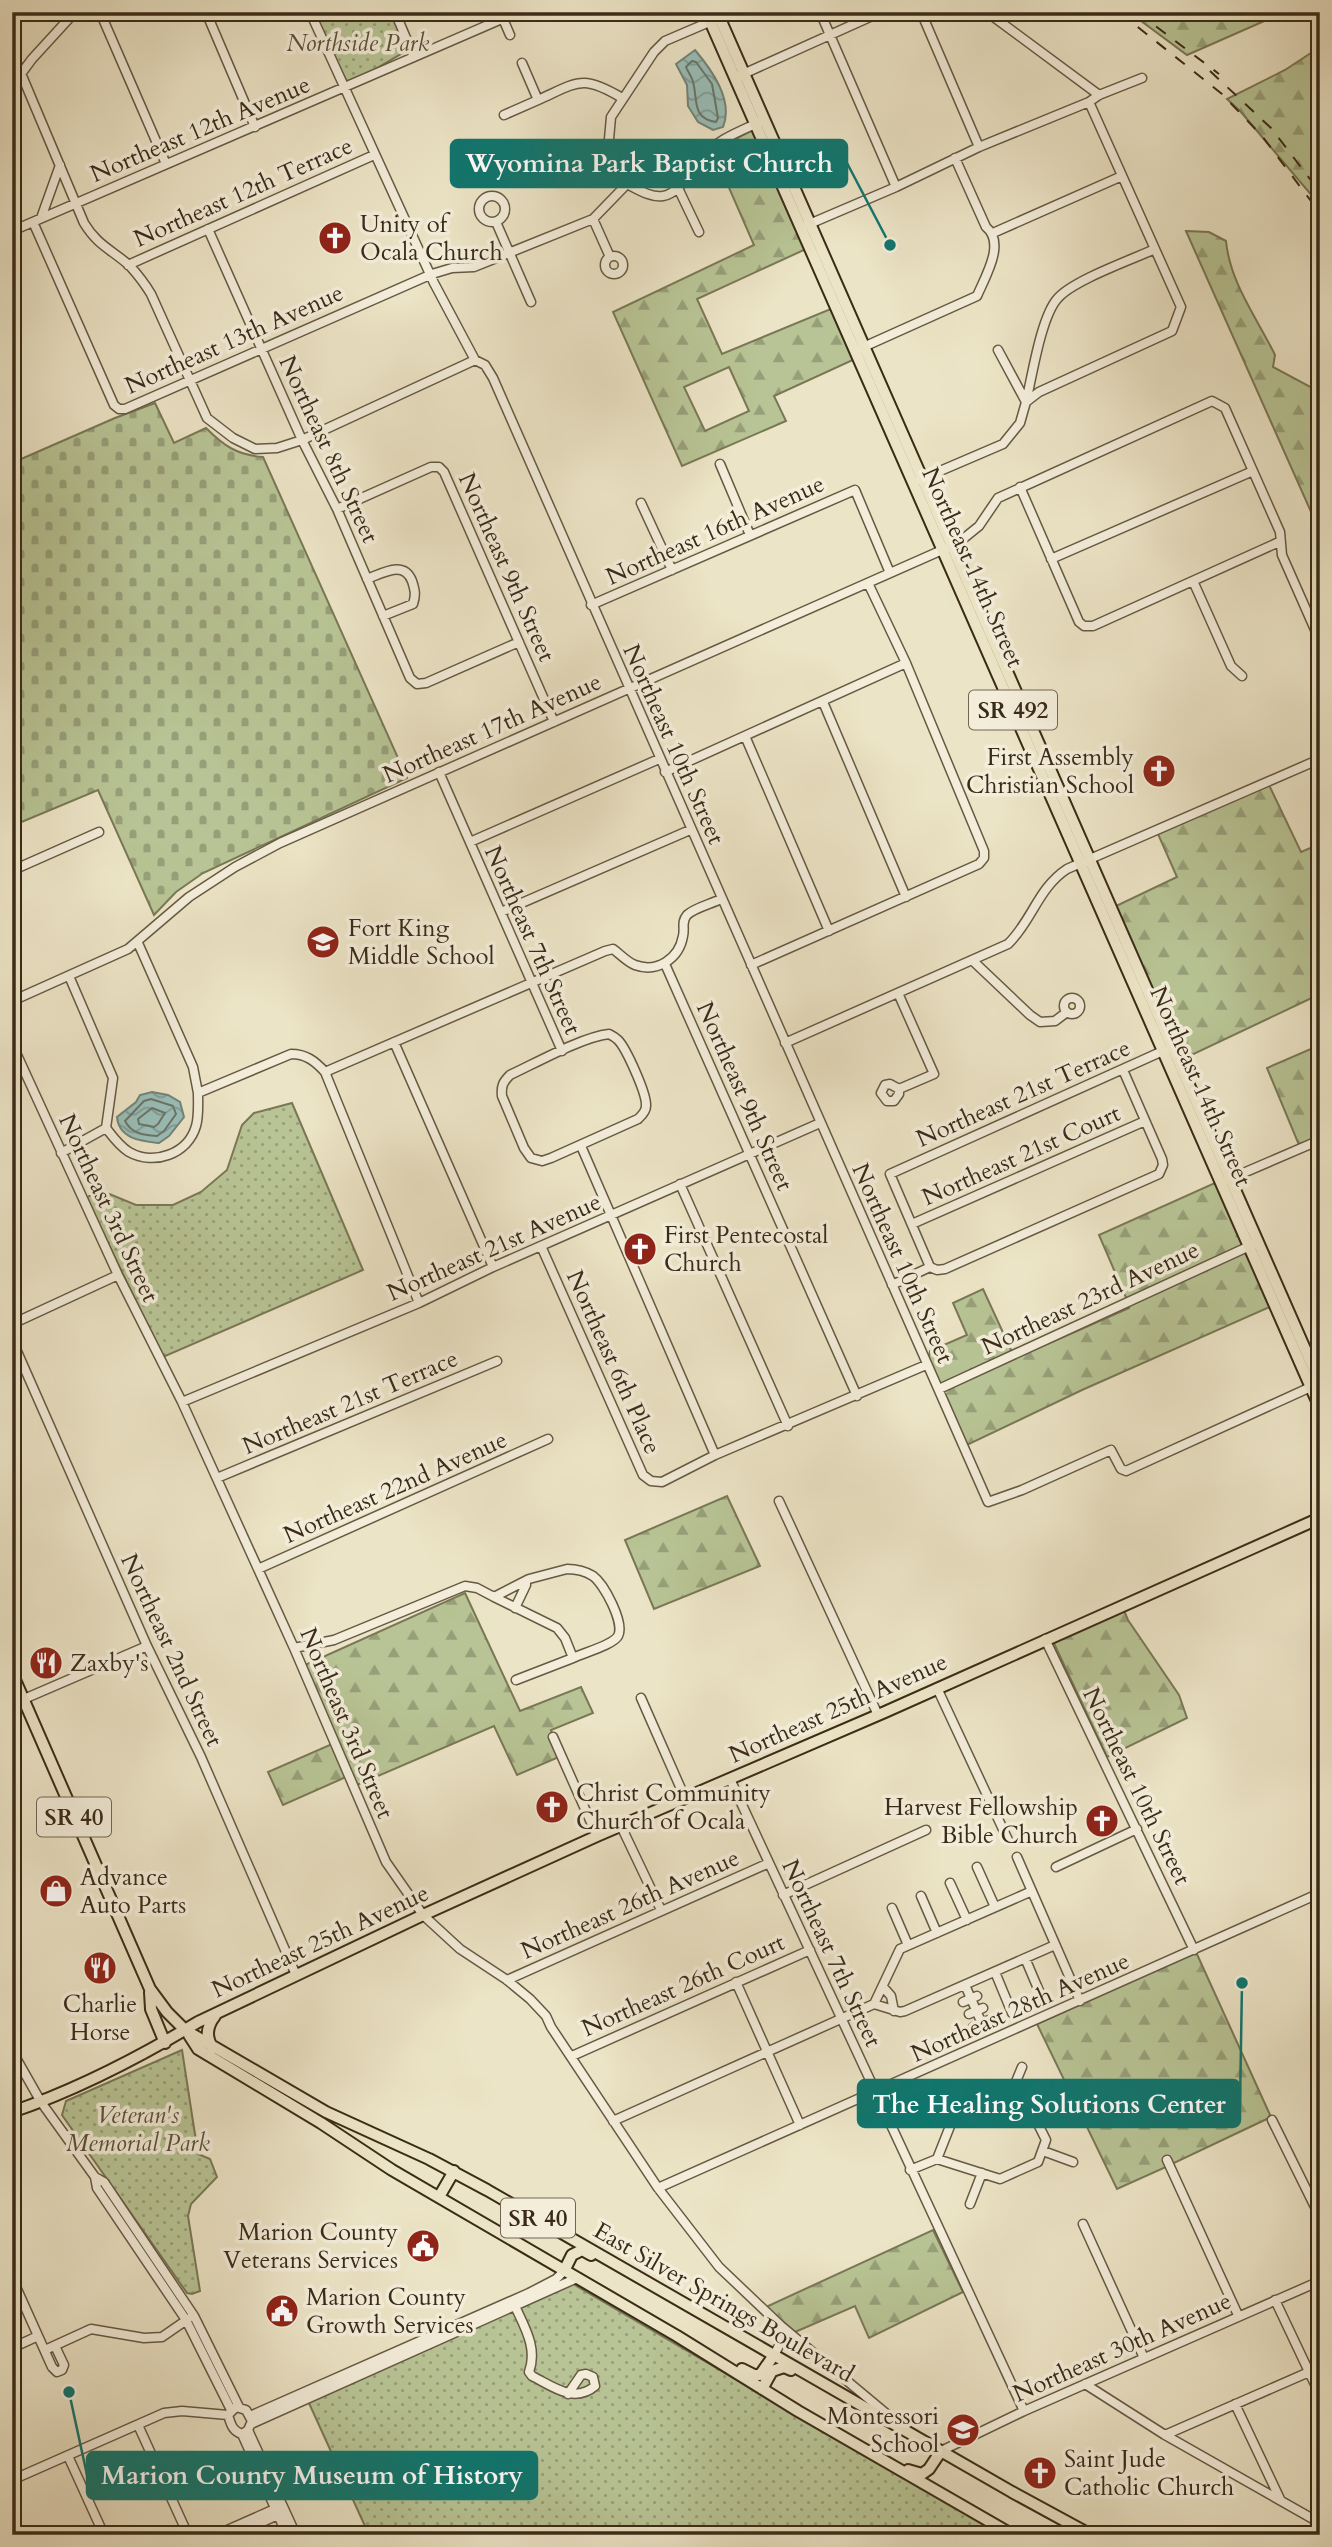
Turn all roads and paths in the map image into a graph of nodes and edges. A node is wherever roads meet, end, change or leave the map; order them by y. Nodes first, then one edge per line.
1 (75, 12) edge
2 (100, 12) edge
3 (206, 12) edge
4 (310, 12) edge
5 (395, 12) edge
6 (518, 12) edge
7 (820, 12) edge
8 (881, 12) edge
9 (921, 12) edge
10 (987, 12) edge
11 (501, 15) edge
12 (713, 16) edge
13 (830, 34) junction
14 (510, 35) dead end
15 (12, 52) edge
16 (414, 57) junction
17 (522, 63) dead end
18 (22, 74) junction
19 (740, 76) junction
20 (1142, 78) dead end
21 (12, 86) edge
22 (343, 88) junction
23 (1099, 95) junction
24 (622, 98) junction
25 (538, 100) junction
26 (1088, 102) junction
27 (504, 115) dead end
28 (760, 122) junction
29 (255, 127) junction
30 (979, 147) junction
31 (374, 155) junction
32 (956, 158) junction
33 (166, 164) junction
34 (60, 165) junction
35 (1122, 176) junction
36 (627, 184) junction
37 (896, 187) junction
38 (678, 188) junction
39 (76, 203) junction
40 (593, 219) junction
41 (37, 220) junction
42 (496, 222) dead end
43 (806, 226) junction
44 (208, 229) junction
45 (12, 231) edge
46 (699, 232) dead end
47 (993, 233) junction
48 (1155, 249) junction
49 (509, 254) junction
50 (610, 257) dead end
51 (128, 265) junction
52 (432, 275) junction
53 (531, 302) dead end
54 (261, 348) junction
55 (860, 349) junction
56 (998, 350) dead end
57 (475, 360) junction
58 (190, 380) junction
59 (1026, 402) junction
60 (302, 440) junction
61 (720, 464) dead end
62 (1253, 471) junction
63 (917, 480) junction
64 (1020, 487) junction
65 (641, 503) dead end
66 (337, 509) junction
67 (750, 535) junction
68 (1279, 542) junction
69 (947, 548) junction
70 (1051, 559) junction
71 (671, 570) junction
72 (890, 573) junction
73 (367, 579) junction
74 (1194, 582) junction
75 (868, 583) junction
76 (591, 605) junction
77 (383, 616) junction
78 (1320, 641) edge
79 (519, 642) junction
80 (906, 663) junction
81 (1242, 676) dead end
82 (629, 689) junction
83 (823, 702) junction
84 (554, 722) junction
85 (745, 736) junction
86 (659, 759) junction
87 (1320, 760) edge
88 (439, 772) junction
89 (665, 772) junction
90 (690, 830) junction
91 (99, 832) dead end
92 (470, 842) junction
93 (1085, 861) junction
94 (12, 868) edge
95 (906, 897) junction
96 (722, 899) junction
97 (500, 912) junction
98 (829, 931) junction
99 (138, 943) junction
100 (972, 960) junction
101 (665, 964) junction
102 (751, 965) junction
103 (69, 976) junction
104 (531, 983) junction
105 (898, 993) junction
106 (12, 1001) edge
107 (1068, 1012) dead end
108 (394, 1042) junction
109 (785, 1043) junction
110 (12, 1045) edge
111 (1167, 1049) junction
112 (562, 1051) junction
113 (1123, 1070) junction
114 (325, 1072) junction
115 (899, 1089) dead end
116 (198, 1093) junction
117 (1145, 1121) junction
118 (820, 1123) junction
119 (106, 1128) junction
120 (1320, 1140) edge
121 (581, 1146) junction
122 (61, 1153) junction
123 (750, 1154) junction
124 (1225, 1180) junction
125 (680, 1184) junction
126 (610, 1215) junction
127 (912, 1224) junction
128 (1254, 1245) junction
129 (541, 1246) junction
130 (493, 1267) junction
131 (930, 1267) junction
132 (118, 1275) junction
133 (891, 1285) junction
134 (419, 1303) junction
135 (12, 1324) edge
136 (12, 1340) edge
137 (497, 1361) dead end
138 (926, 1366) junction
139 (1317, 1385) edge
140 (939, 1389) junction
141 (857, 1396) junction
142 (182, 1402) junction
143 (1320, 1408) edge
144 (788, 1426) junction
145 (548, 1439) dead end
146 (715, 1455) junction
147 (217, 1478) junction
148 (779, 1501) dead end
149 (1320, 1518) edge
150 (258, 1569) junction
151 (526, 1581) junction
152 (494, 1597) junction
153 (515, 1608) junction
154 (1045, 1639) junction
155 (147, 1646) junction
156 (294, 1648) junction
157 (573, 1658) junction
158 (12, 1673) edge
159 (516, 1680) dead end
160 (937, 1688) junction
161 (641, 1698) dead end
162 (24, 1699) junction
163 (878, 1715) junction
164 (554, 1737) dead end
165 (730, 1779) junction
166 (685, 1798) junction
167 (621, 1826) junction
168 (1137, 1829) junction
169 (926, 1830) dead end
170 (597, 1836) junction
171 (1008, 1840) dead end
172 (1017, 1857) dead end
173 (769, 1863) junction
174 (977, 1867) dead end
175 (1056, 1867) dead end
176 (950, 1884) dead end
177 (1032, 1891) junction
178 (1320, 1893) edge
179 (783, 1895) junction
180 (921, 1896) dead end
181 (995, 1907) junction
182 (891, 1908) dead end
183 (661, 1910) junction
184 (423, 1915) junction
185 (967, 1920) junction
186 (937, 1933) junction
187 (908, 1945) junction
188 (1055, 1945) junction
189 (1194, 1950) junction
190 (810, 1951) junction
191 (1025, 1958) junction
192 (995, 1972) junction
193 (296, 1975) junction
194 (507, 1980) junction
195 (736, 1982) junction
196 (965, 1985) junction
197 (883, 1987) junction
198 (150, 1989) junction
199 (1042, 1998) dead end
200 (1080, 2001) junction
201 (874, 2004) junction
202 (894, 2011) junction
203 (1013, 2013) dead end
204 (216, 2014) junction
205 (842, 2019) junction
206 (982, 2024) dead end
207 (185, 2030) junction
208 (165, 2043) junction
209 (213, 2048) junction
210 (12, 2051) edge
211 (768, 2053) junction
212 (572, 2056) junction
213 (1022, 2067) dead end
214 (876, 2092) junction
215 (1010, 2096) junction
216 (41, 2102) junction
217 (923, 2109) dead end
218 (12, 2111) edge
219 (951, 2120) junction
220 (1272, 2120) dead end
221 (613, 2121) junction
222 (800, 2125) junction
223 (1044, 2151) junction
224 (937, 2158) junction
225 (1167, 2161) dead end
226 (1073, 2162) dead end
227 (910, 2170) junction
228 (454, 2171) junction
229 (982, 2173) junction
230 (95, 2177) junction
231 (658, 2188) junction
232 (439, 2197) junction
233 (970, 2204) dead end
234 (1320, 2217) edge
235 (1083, 2224) dead end
236 (564, 2271) junction
237 (12, 2278) edge
238 (577, 2278) junction
239 (1320, 2281) edge
240 (652, 2286) junction
241 (16, 2296) edge
242 (1275, 2300) junction
243 (175, 2304) junction
244 (514, 2304) junction
245 (1238, 2315) junction
246 (190, 2318) junction
247 (780, 2325) junction
248 (172, 2330) junction
249 (194, 2335) junction
250 (38, 2336) junction
251 (55, 2346) junction
252 (12, 2348) edge
253 (697, 2348) junction
254 (45, 2350) junction
255 (774, 2355) junction
256 (1144, 2358) junction
257 (1309, 2372) junction
258 (1085, 2384) junction
259 (762, 2389) junction
260 (568, 2394) dead end
261 (843, 2395) junction
262 (1320, 2395) edge
263 (226, 2400) junction
264 (1235, 2404) junction
265 (233, 2411) junction
266 (1024, 2411) junction
267 (213, 2414) junction
268 (138, 2425) junction
269 (248, 2426) junction
270 (909, 2433) junction
271 (838, 2435) junction
272 (1165, 2435) junction
273 (941, 2451) junction
274 (68, 2456) junction
275 (12, 2480) edge
276 (925, 2485) junction
277 (1007, 2490) junction
278 (1281, 2500) junction
279 (280, 2510) junction
280 (987, 2520) junction
281 (1066, 2520) junction
282 (1320, 2523) edge
283 (104, 2535) edge
284 (188, 2535) edge
285 (216, 2535) edge
286 (234, 2535) edge
287 (287, 2535) edge
288 (296, 2535) edge
289 (1013, 2535) edge
290 (1025, 2535) edge
291 (1051, 2535) edge
292 (1059, 2535) edge
293 (1083, 2535) edge
294 (1091, 2535) edge

1 - 18 street
2 - 33 street
3 - 29 street
4 - 22 street, Northeast 10th Street
5 - 16 street
6 - 11 street, Northeast 12th Avenue
7 - 13 street
8 - 13 street
9 - 30 street
10 - 23 street
11 - 14 street
11 - 16 street, Northeast 12th Avenue
12 - 19 main road, Northeast 14th Street / SR 492
12 - 24 street
13 - 19 street
13 - 37 street
15 - 18 street
16 - 22 street, Northeast 12th Avenue
17 - 25 street
18 - 21 street
18 - 34 street
19 - 28 main road, Northeast 14th Street / SR 492
20 - 23 street
22 - 29 street, Northeast 12th Avenue
22 - 31 street, Northeast 10th Street
23 - 26 street
24 - 25 street
24 - 36 street
25 - 27 street
26 - 30 street
26 - 35 street
28 - 38 street
28 - 43 main road, Northeast 14th Street / SR 492
29 - 33 street, Northeast 12th Avenue
30 - 32 street
31 - 44 street, Northeast 12th Terrace
31 - 52 street, Northeast 10th Street
32 - 37 street
32 - 47 street
33 - 39 street, Northeast 12th Avenue
34 - 39 street
34 - 41 street
35 - 47 street
35 - 48 street
36 - 38 street
36 - 40 street, Northeast 13th Avenue
37 - 43 street
38 - 46 street
39 - 41 street, Northeast 12th Avenue
39 - 51 street
40 - 49 street, Northeast 13th Avenue
40 - 50 street
41 - 45 street, Northeast 12th Avenue
41 - 58 street, Northeast 13th Avenue
42 - 49 street
43 - 55 main road, Northeast 14th Street / SR 492
44 - 51 street, Northeast 12th Terrace
44 - 54 street, Northeast 8th Street
47 - 55 street
48 - 59 street
48 - 59 street
49 - 52 street, Northeast 13th Avenue
49 - 53 street
51 - 58 street
52 - 54 street, Northeast 13th Avenue
52 - 57 street, Northeast 10th Street
54 - 58 street, Northeast 13th Avenue
54 - 60 street, Northeast 8th Street
55 - 63 main road, Northeast 14th Street / SR 492
56 - 59 street
57 - 60 street
57 - 76 street, Northeast 10th Street
58 - 60 street
59 - 63 street
60 - 66 street, Northeast 8th Street
61 - 67 street
62 - 64 street, Northeast 17th Avenue
62 - 68 street
62 - 70 street
63 - 69 main road, Northeast 14th Street / SR 492
64 - 69 street, Northeast 17th Avenue
64 - 70 street
65 - 71 street
66 - 73 street, Northeast 8th Street
66 - 79 street, Northeast 9th Street
67 - 71 street, Northeast 16th Avenue
67 - 72 street, Northeast 16th Avenue
68 - 74 street
68 - 78 street
69 - 72 street, Northeast 17th Avenue
69 - 93 main road, Northeast 14th Street / SR 492
70 - 74 street
71 - 76 street, Northeast 16th Avenue
72 - 75 street, Northeast 17th Avenue
73 - 77 street, Northeast 8th Street
73 - 77 street
74 - 81 street
75 - 80 street
75 - 82 street, Northeast 17th Avenue
76 - 82 street, Northeast 10th Street
77 - 79 street, Northeast 8th Street
79 - 84 street, Northeast 9th Street
80 - 83 street
80 - 95 street
82 - 84 street, Northeast 17th Avenue
82 - 86 street, Northeast 10th Street
83 - 85 street
83 - 95 street
84 - 88 street, Northeast 17th Avenue
85 - 89 street
85 - 98 street
86 - 89 street, Northeast 10th Street
86 - 92 street
87 - 93 street
88 - 92 street, Northeast 7th Street
88 - 99 street, Northeast 17th Avenue
89 - 90 street, Northeast 10th Street
90 - 96 street, Northeast 10th Street
90 - 97 street
91 - 94 street
92 - 97 street, Northeast 7th Street
93 - 100 street
93 - 111 main road, Northeast 14th Street / SR 492
95 - 98 street
96 - 101 street
96 - 102 street, Northeast 10th Street
97 - 104 street, Northeast 7th Street
98 - 102 street
99 - 103 street, Northeast 17th Avenue
99 - 116 street
100 - 105 street
100 - 107 street
101 - 104 street
101 - 123 street, Northeast 9th Street
102 - 109 street, Northeast 10th Street
103 - 106 street, Northeast 17th Avenue
103 - 119 street
104 - 108 street
104 - 112 street, Northeast 7th Street
105 - 109 street
105 - 115 street
108 - 114 street
108 - 130 street
109 - 118 street, Northeast 10th Street
110 - 122 street, Northeast 3rd Street
111 - 113 street, Northeast 21st Terrace
111 - 124 main road, Northeast 14th Street / SR 492
112 - 121 street, Northeast 7th Street
112 - 121 street
113 - 117 street
113 - 127 street, Northeast 21st Terrace
114 - 116 street
114 - 134 street
116 - 119 street
117 - 127 street, Northeast 21st Court
117 - 131 street
118 - 123 street, Northeast 21st Avenue
118 - 133 street, Northeast 10th Street
119 - 122 street
120 - 124 street
121 - 126 street
122 - 132 street, Northeast 3rd Street
123 - 125 street, Northeast 21st Avenue
123 - 141 street, Northeast 9th Street
124 - 128 main road, Northeast 14th Street / SR 492
125 - 126 street, Northeast 21st Avenue
125 - 144 street
126 - 129 street, Northeast 21st Avenue
126 - 146 street
127 - 131 street
128 - 139 main road, Northeast 14th Street / SR 492
128 - 140 street, Northeast 23rd Avenue
129 - 130 street, Northeast 21st Avenue
129 - 146 street, Northeast 6th Place
130 - 134 street, Northeast 21st Avenue
131 - 133 street
132 - 135 street
132 - 142 street, Northeast 3rd Street
133 - 138 street, Northeast 10th Street
134 - 142 street, Northeast 21st Avenue
136 - 155 street, Northeast 2nd Street
137 - 147 street, Northeast 21st Terrace
138 - 140 street, Northeast 10th Street
138 - 141 street
139 - 140 street, Northeast 10th Street
139 - 143 main road, Northeast 14th Street / SR 492
141 - 144 street
142 - 147 street, Northeast 3rd Street
144 - 146 street
145 - 150 street, Northeast 22nd Avenue
147 - 150 street, Northeast 3rd Street
148 - 163 street
149 - 154 main road, Northeast 25th Avenue
150 - 156 street, Northeast 3rd Street
151 - 152 street
151 - 153 street
151 - 157 street
152 - 153 street
152 - 156 street
153 - 157 street
154 - 160 main road, Northeast 25th Avenue
154 - 168 street, Northeast 10th Street
155 - 162 street
155 - 193 street, Northeast 2nd Street
156 - 184 street, Northeast 3rd Street
157 - 159 street
158 - 162 main road, East Silver Springs Boulevard / SR 40
160 - 163 main road, Northeast 25th Avenue
160 - 171 street
161 - 166 street
162 - 198 main road, East Silver Springs Boulevard / SR 40
163 - 165 main road, Northeast 25th Avenue
164 - 170 street
165 - 166 main road, Northeast 25th Avenue
165 - 173 street, Northeast 7th Street
166 - 167 main road, Northeast 25th Avenue
167 - 170 main road, Northeast 25th Avenue
167 - 183 street
168 - 175 street
168 - 189 street, Northeast 10th Street
169 - 179 street
170 - 184 main road, Northeast 25th Avenue
172 - 177 street
173 - 179 street, Northeast 7th Street
173 - 183 street, Northeast 26th Avenue
174 - 181 street
176 - 185 street
177 - 181 street
177 - 188 street
178 - 189 street, Northeast 28th Avenue
179 - 190 street, Northeast 7th Street
180 - 186 street
181 - 185 street
182 - 187 street
183 - 194 street, Northeast 26th Avenue
184 - 193 main road, Northeast 25th Avenue
184 - 194 street, Northeast 3rd Street
185 - 186 street
186 - 187 street
187 - 197 street
188 - 191 street
188 - 200 street
189 - 200 street, Northeast 28th Avenue
190 - 195 street, Northeast 26th Court
190 - 205 street, Northeast 7th Street
191 - 192 street
191 - 199 street
192 - 196 street
192 - 203 street
193 - 204 main road, Northeast 25th Avenue
194 - 212 street, Northeast 3rd Street
195 - 211 street
195 - 212 street, Northeast 26th Court
196 - 202 street
196 - 206 street
197 - 201 street
197 - 202 street
198 - 207 main road, East Silver Springs Boulevard / SR 40
198 - 208 main road
200 - 214 street, Northeast 28th Avenue
201 - 202 street
201 - 205 street
204 - 207 main road, Northeast 25th Avenue
204 - 209 main road
205 - 211 street
205 - 214 street, Northeast 7th Street
207 - 208 main road, Northeast 25th Avenue
207 - 209 main road, East Silver Springs Boulevard / SR 40
207 - 232 main road, East Silver Springs Boulevard / SR 40
208 - 216 main road, Northeast 25th Avenue
209 - 228 main road, East Silver Springs Boulevard / SR 40
210 - 216 street
211 - 221 street
211 - 222 street
212 - 221 street, Northeast 3rd Street
213 - 215 street
214 - 222 street, Northeast 28th Avenue
214 - 227 street, Northeast 7th Street
215 - 219 street
215 - 223 street
216 - 218 main road, Northeast 25th Avenue
216 - 230 street
217 - 219 street
219 - 224 street
220 - 234 street
221 - 231 street, Northeast 3rd Street
222 - 231 street, Northeast 28th Avenue
223 - 226 street
223 - 229 street
224 - 227 street
224 - 229 street
225 - 245 street
227 - 266 street, Northeast 7th Street
228 - 232 main road
228 - 240 main road, East Silver Springs Boulevard / SR 40
229 - 233 street
230 - 243 street
230 - 246 street
231 - 247 street, Northeast 3rd Street
232 - 236 main road, East Silver Springs Boulevard / SR 40
235 - 256 street
236 - 238 main road, East Silver Springs Boulevard / SR 40
236 - 240 main road
236 - 244 street
237 - 241 street
238 - 244 street
238 - 253 main road, East Silver Springs Boulevard / SR 40
239 - 242 street, Northeast 30th Avenue
240 - 255 main road, East Silver Springs Boulevard / SR 40
241 - 250 street
242 - 245 street, Northeast 30th Avenue
242 - 257 street
243 - 246 street
243 - 248 street
244 - 260 street
244 - 269 street
245 - 256 street, Northeast 30th Avenue
246 - 248 street
246 - 249 street
246 - 265 street
247 - 255 street
247 - 270 street, Northeast 3rd Street
248 - 249 street
248 - 251 street
249 - 263 street
250 - 252 street
250 - 254 street
251 - 254 street
251 - 254 street
253 - 255 main road
253 - 259 main road, East Silver Springs Boulevard / SR 40
255 - 261 main road, East Silver Springs Boulevard / SR 40
256 - 258 street, Northeast 30th Avenue
257 - 262 street
257 - 264 street
258 - 266 street, Northeast 30th Avenue
258 - 272 street
259 - 261 main road
259 - 271 main road, East Silver Springs Boulevard / SR 40
261 - 270 main road, East Silver Springs Boulevard / SR 40
263 - 265 street
263 - 267 street
264 - 272 street
264 - 278 street
265 - 267 street
265 - 269 street
265 - 269 street
266 - 273 street, Northeast 30th Avenue
267 - 268 street
268 - 274 street
268 - 284 street
269 - 279 street
270 - 273 main road, East Silver Springs Boulevard / SR 40
271 - 273 main road
271 - 276 main road, East Silver Springs Boulevard / SR 40
272 - 278 street
273 - 277 main road, East Silver Springs Boulevard / SR 40
274 - 275 street
274 - 283 street
276 - 277 main road
276 - 280 main road, East Silver Springs Boulevard / SR 40
277 - 281 main road, East Silver Springs Boulevard / SR 40
278 - 282 street
279 - 285 street
279 - 286 street
279 - 287 street
279 - 288 street
280 - 289 main road, East Silver Springs Boulevard / SR 40
280 - 290 main road
281 - 291 main road
281 - 294 main road, East Silver Springs Boulevard / SR 40
292 - 293 main road

